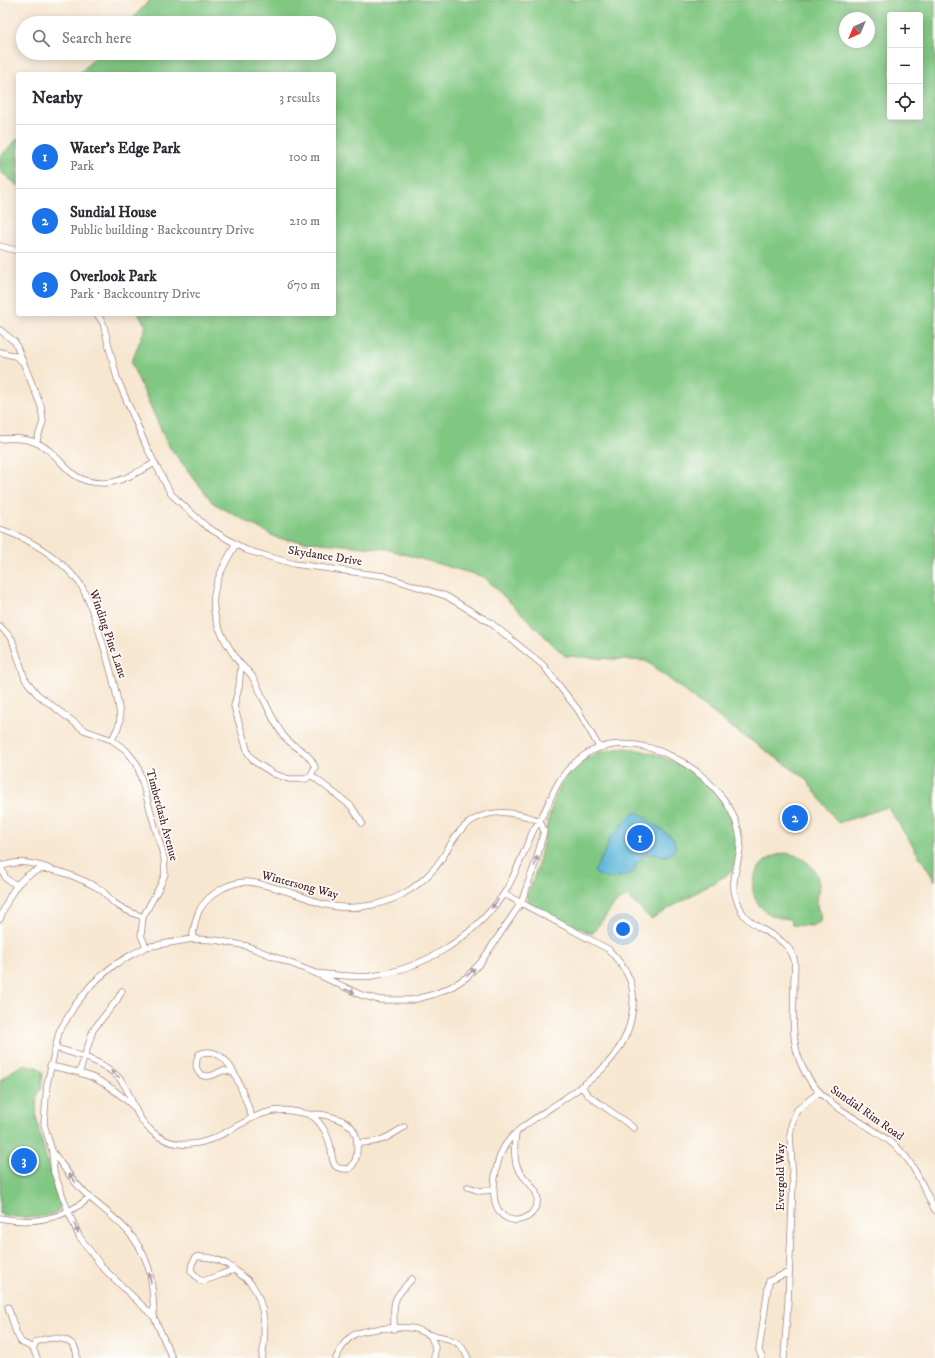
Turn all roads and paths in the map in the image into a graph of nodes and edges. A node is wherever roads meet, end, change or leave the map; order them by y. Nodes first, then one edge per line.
1 (0, 246) edge
2 (16, 250) edge
3 (98, 316) edge
4 (0, 330) edge
5 (0, 352) edge
6 (25, 363) junction
7 (0, 440) edge
8 (36, 443) junction
9 (154, 463) junction
10 (0, 529) edge
11 (236, 544) junction
12 (0, 626) edge
13 (240, 665) junction
14 (112, 740) junction
15 (599, 747) junction
16 (312, 775) junction
17 (540, 821) junction
18 (362, 823) dead end
19 (0, 866) edge
20 (57, 872) junction
21 (17, 885) junction
22 (504, 894) junction
23 (521, 904) junction
24 (143, 917) junction
25 (0, 919) edge
26 (192, 939) junction
27 (146, 947) junction
28 (315, 973) junction
29 (122, 991) dead end
30 (56, 1048) junction
31 (84, 1057) junction
32 (50, 1066) junction
33 (80, 1071) junction
34 (234, 1073) junction
35 (582, 1086) junction
36 (818, 1093) junction
37 (134, 1107) junction
38 (311, 1115) junction
39 (252, 1117) junction
40 (404, 1127) dead end
41 (634, 1128) dead end
42 (516, 1134) junction
43 (357, 1143) junction
44 (52, 1151) junction
45 (468, 1186) dead end
46 (494, 1190) junction
47 (90, 1197) junction
48 (935, 1210) edge
49 (68, 1211) junction
50 (0, 1218) edge
51 (235, 1270) junction
52 (789, 1272) junction
53 (412, 1279) dead end
54 (8, 1307) dead end
55 (154, 1317) junction
56 (394, 1329) junction
57 (430, 1335) junction
58 (33, 1348) junction
59 (37, 1358) edge
60 (77, 1358) edge
61 (172, 1358) edge
62 (262, 1358) edge
63 (336, 1358) edge
64 (434, 1358) edge
65 (468, 1358) edge
66 (762, 1358) edge
67 (784, 1358) edge

1 - 2 street
3 - 9 street, Skydance Drive
4 - 6 street
5 - 6 street
6 - 8 street
7 - 8 street
8 - 9 street
9 - 11 street, Skydance Drive
10 - 14 street, Winding Pine Lane
11 - 13 street
11 - 15 street, Skydance Drive
12 - 14 street, Timberdash Avenue
13 - 16 street
13 - 16 street
14 - 24 street, Timberdash Avenue
15 - 17 street
15 - 36 street, Sundial Rim Road
16 - 18 street
17 - 22 street
23 -> 17 street
17 - 26 street, Wintersong Way
19 - 20 street
19 - 21 street
20 - 21 street
20 - 24 street
21 - 25 street
22 - 23 street
22 -> 28 street
28 -> 23 street
23 - 35 street
24 - 27 street, Timberdash Avenue
26 - 27 street
26 - 28 street
27 - 30 street
29 - 31 street
30 - 31 street
30 - 32 street
31 - 33 street
37 -> 31 street
32 - 33 street
32 - 44 street
33 - 37 street
34 - 34 street
34 - 39 street
35 - 41 street
35 - 42 street
36 - 48 street, Sundial Rim Road
36 - 52 street, Evergold Way
37 - 39 street
38 - 39 street
38 - 43 street
38 - 43 street
40 - 43 street
42 - 46 street
42 - 46 street
47 -> 44 street
44 - 49 street
45 - 46 street
47 - 49 street
55 -> 47 street
49 - 50 street
49 -> 55 street
51 - 51 street
51 - 62 street
52 - 66 street
52 - 67 street, Evergold Way
53 - 56 street
54 - 58 street
55 - 61 street
56 - 57 street
56 - 63 street
57 - 64 street
57 - 65 street
58 - 59 street
58 - 60 street

